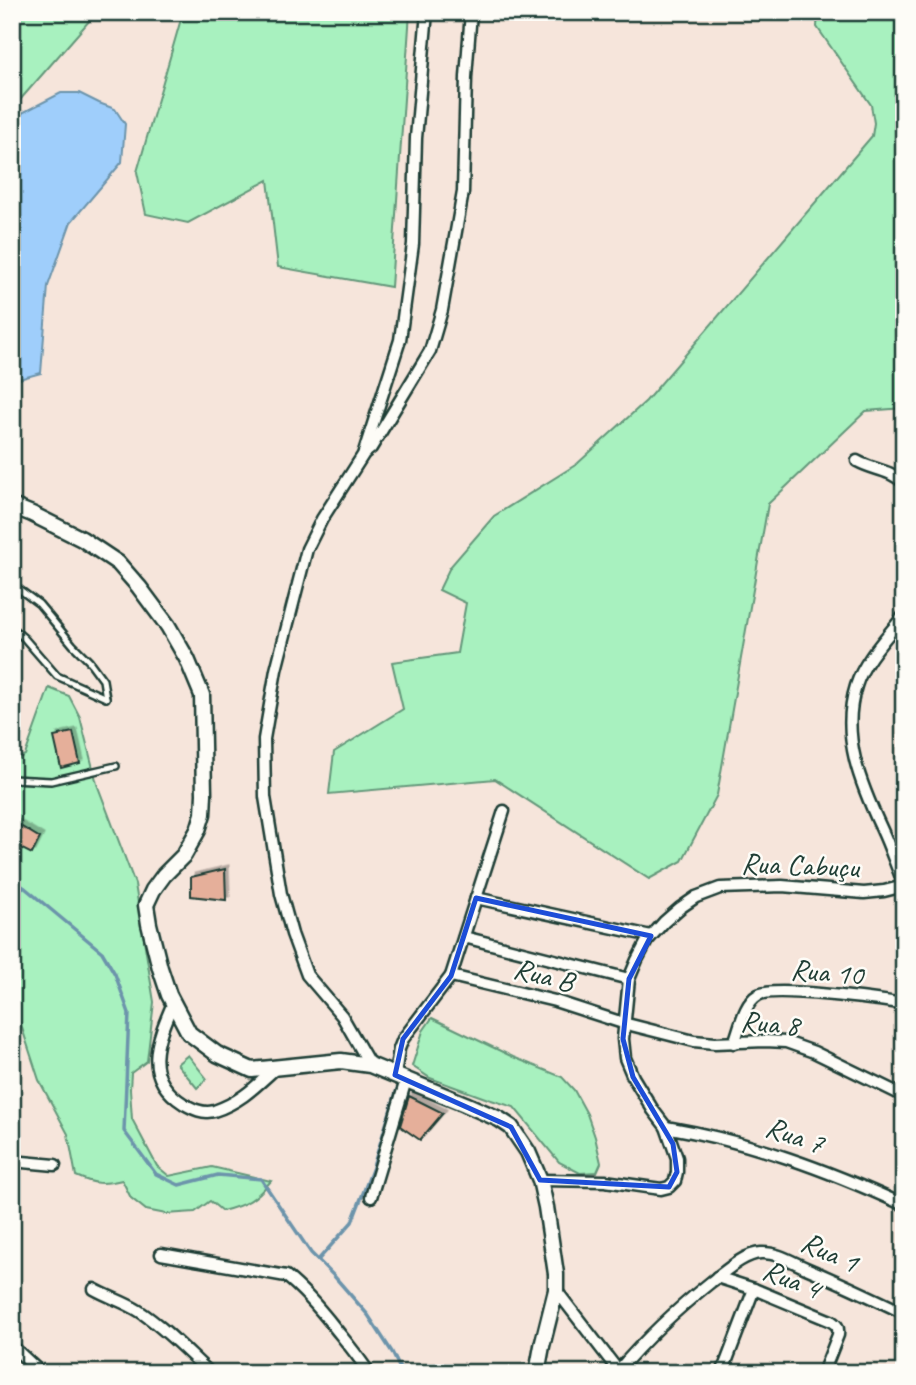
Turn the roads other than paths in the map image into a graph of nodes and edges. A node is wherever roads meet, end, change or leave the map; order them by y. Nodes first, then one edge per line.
1 (427, 12) edge
2 (471, 12) edge
3 (363, 454) junction
4 (857, 461) dead end
5 (904, 483) edge
6 (12, 506) edge
7 (12, 584) edge
8 (904, 615) edge
9 (12, 628) edge
10 (116, 766) dead end
11 (12, 779) edge
12 (504, 811) dead end
13 (904, 885) edge
14 (476, 898) junction
15 (651, 936) junction
16 (464, 937) junction
17 (451, 976) junction
18 (629, 979) junction
19 (173, 1003) junction
20 (904, 1004) edge
21 (623, 1023) junction
22 (734, 1043) junction
23 (370, 1065) junction
24 (277, 1068) junction
25 (401, 1077) junction
26 (904, 1096) edge
27 (666, 1127) junction
28 (12, 1161) edge
29 (55, 1165) dead end
30 (540, 1180) junction
31 (371, 1197) dead end
32 (904, 1205) edge
33 (160, 1254) dead end
34 (717, 1277) junction
35 (94, 1289) dead end
36 (754, 1289) junction
37 (556, 1290) junction
38 (904, 1313) edge
39 (12, 1346) edge
40 (619, 1372) edge
41 (41, 1373) edge
42 (210, 1373) edge
43 (369, 1373) edge
44 (537, 1373) edge
45 (722, 1373) edge
46 (823, 1373) edge

1 - 3 street
2 - 3 street
3 - 23 street
4 - 5 street
6 - 19 main road
7 - 9 lane
8 - 13 street, Rua Cabuçu
10 - 11 lane
12 - 14 street
13 - 15 street, Rua Cabuçu
14 - 15 street
14 - 16 street
15 - 18 street, Rua Cabuçu
16 - 17 street
16 - 18 street
17 - 21 street, Rua B
17 - 25 street
18 - 21 street, Rua Cabuçu
19 - 24 main road
19 - 24 street
20 - 22 street, Rua 10
21 - 22 street, Rua 8
21 - 27 street, Rua Cabuçu
22 - 26 street, Rua 8
23 - 24 main road
23 - 25 main road
25 - 30 main road
25 - 31 street
27 - 30 street, Rua Cabuçu
27 - 32 street, Rua 7
28 - 29 street
30 - 37 main road
33 - 43 street
34 - 36 street, Rua 4
34 - 38 street, Rua 1
34 - 40 street
35 - 42 street
36 - 45 street
36 - 46 street, Rua 4
37 - 40 street
37 - 44 main road
39 - 41 street

